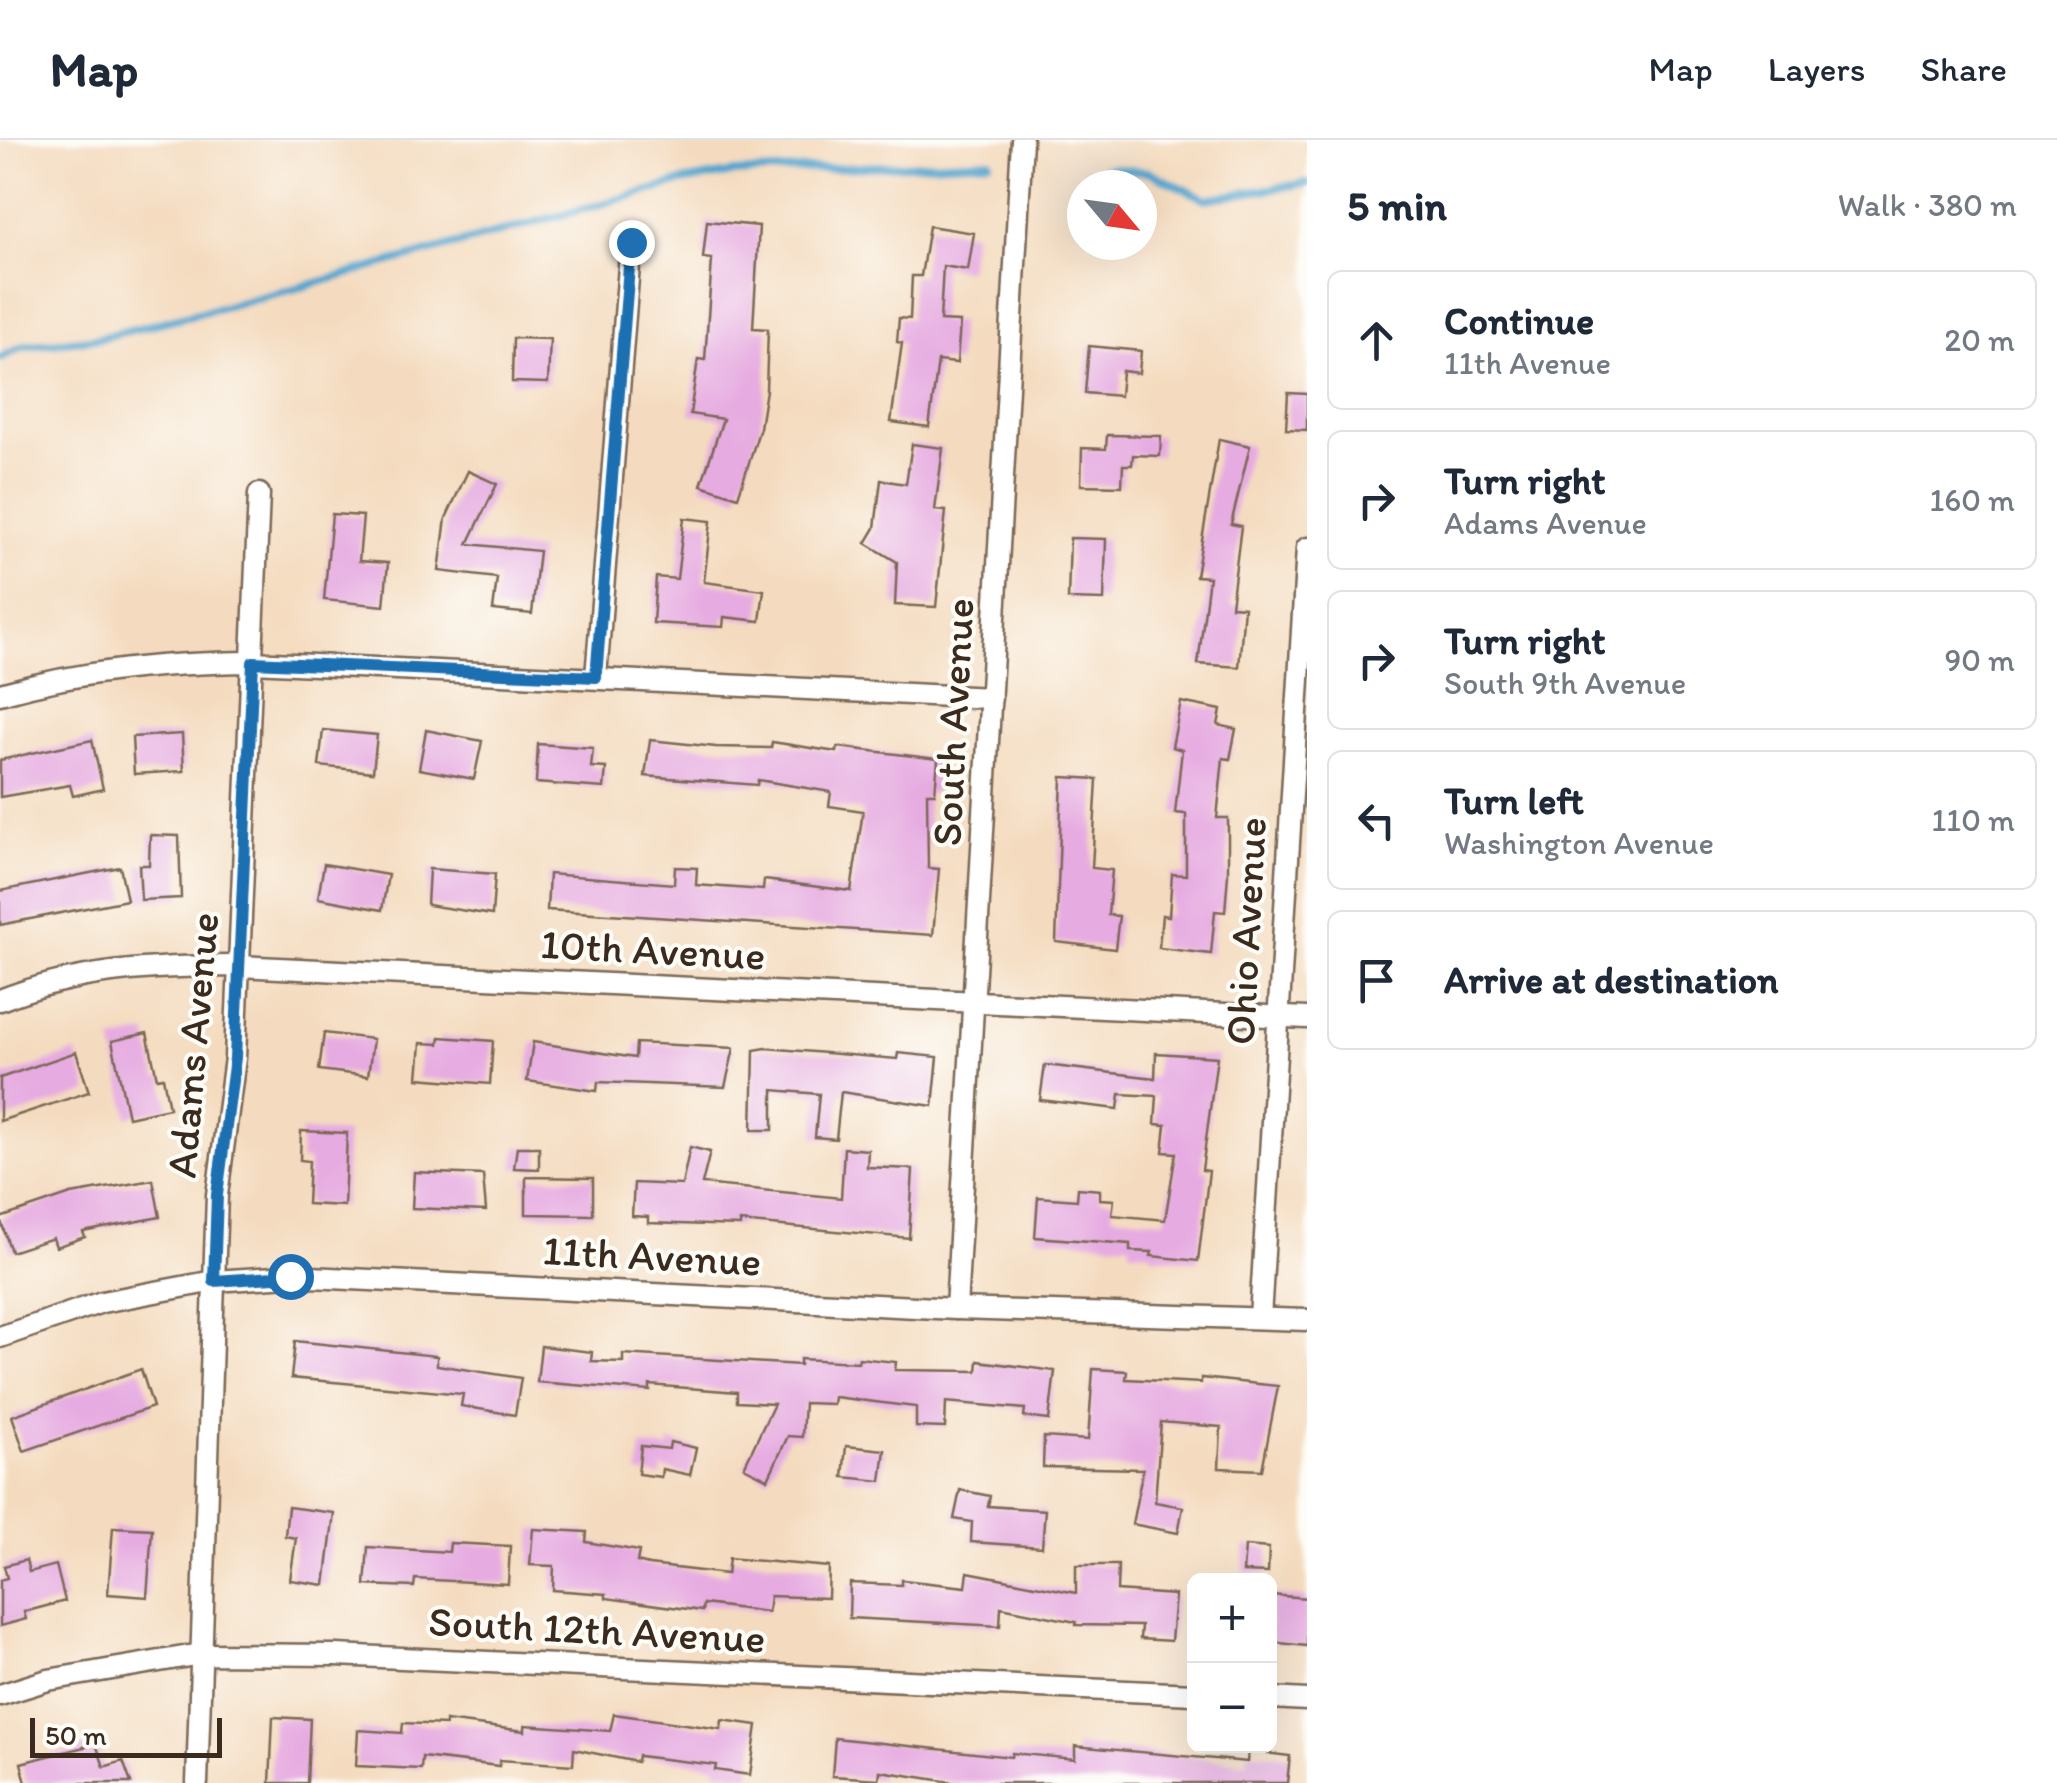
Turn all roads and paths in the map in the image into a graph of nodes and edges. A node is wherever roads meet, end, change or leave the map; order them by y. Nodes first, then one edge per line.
1 (1022, 140) edge
2 (631, 242) dead end
3 (259, 494) dead end
4 (1307, 548) edge
5 (253, 662) junction
6 (596, 677) junction
7 (0, 694) edge
8 (990, 698) junction
9 (239, 966) junction
10 (0, 1000) edge
11 (974, 1002) junction
12 (1278, 1016) junction
13 (1307, 1018) edge
14 (214, 1281) junction
15 (956, 1309) junction
16 (1260, 1318) junction
17 (1307, 1320) edge
18 (0, 1337) edge
19 (202, 1654) junction
20 (1187, 1694) edge
21 (0, 1695) edge
22 (1277, 1698) edge
23 (1307, 1700) edge
24 (197, 1783) edge

1 - 8 street, South Avenue
2 - 6 street
3 - 5 street, Adams Avenue
4 - 12 street, Ohio Avenue
5 - 6 street
5 - 7 street
5 - 9 street, Adams Avenue
6 - 8 street
8 - 11 street, South Avenue
9 - 10 street, 10th Avenue
9 - 11 street, 10th Avenue
9 - 14 street, Adams Avenue
11 - 12 street, 10th Avenue
11 - 15 street, South Avenue
12 - 13 street, 10th Avenue
12 - 16 street, Ohio Avenue
14 - 15 street, 11th Avenue
14 - 18 street, 11th Avenue
14 - 19 street, Adams Avenue
15 - 16 street, 11th Avenue
16 - 17 street, 11th Avenue
19 - 20 street, South 12th Avenue
19 - 21 street, South 12th Avenue
19 - 24 street, Adams Avenue
22 - 23 street

